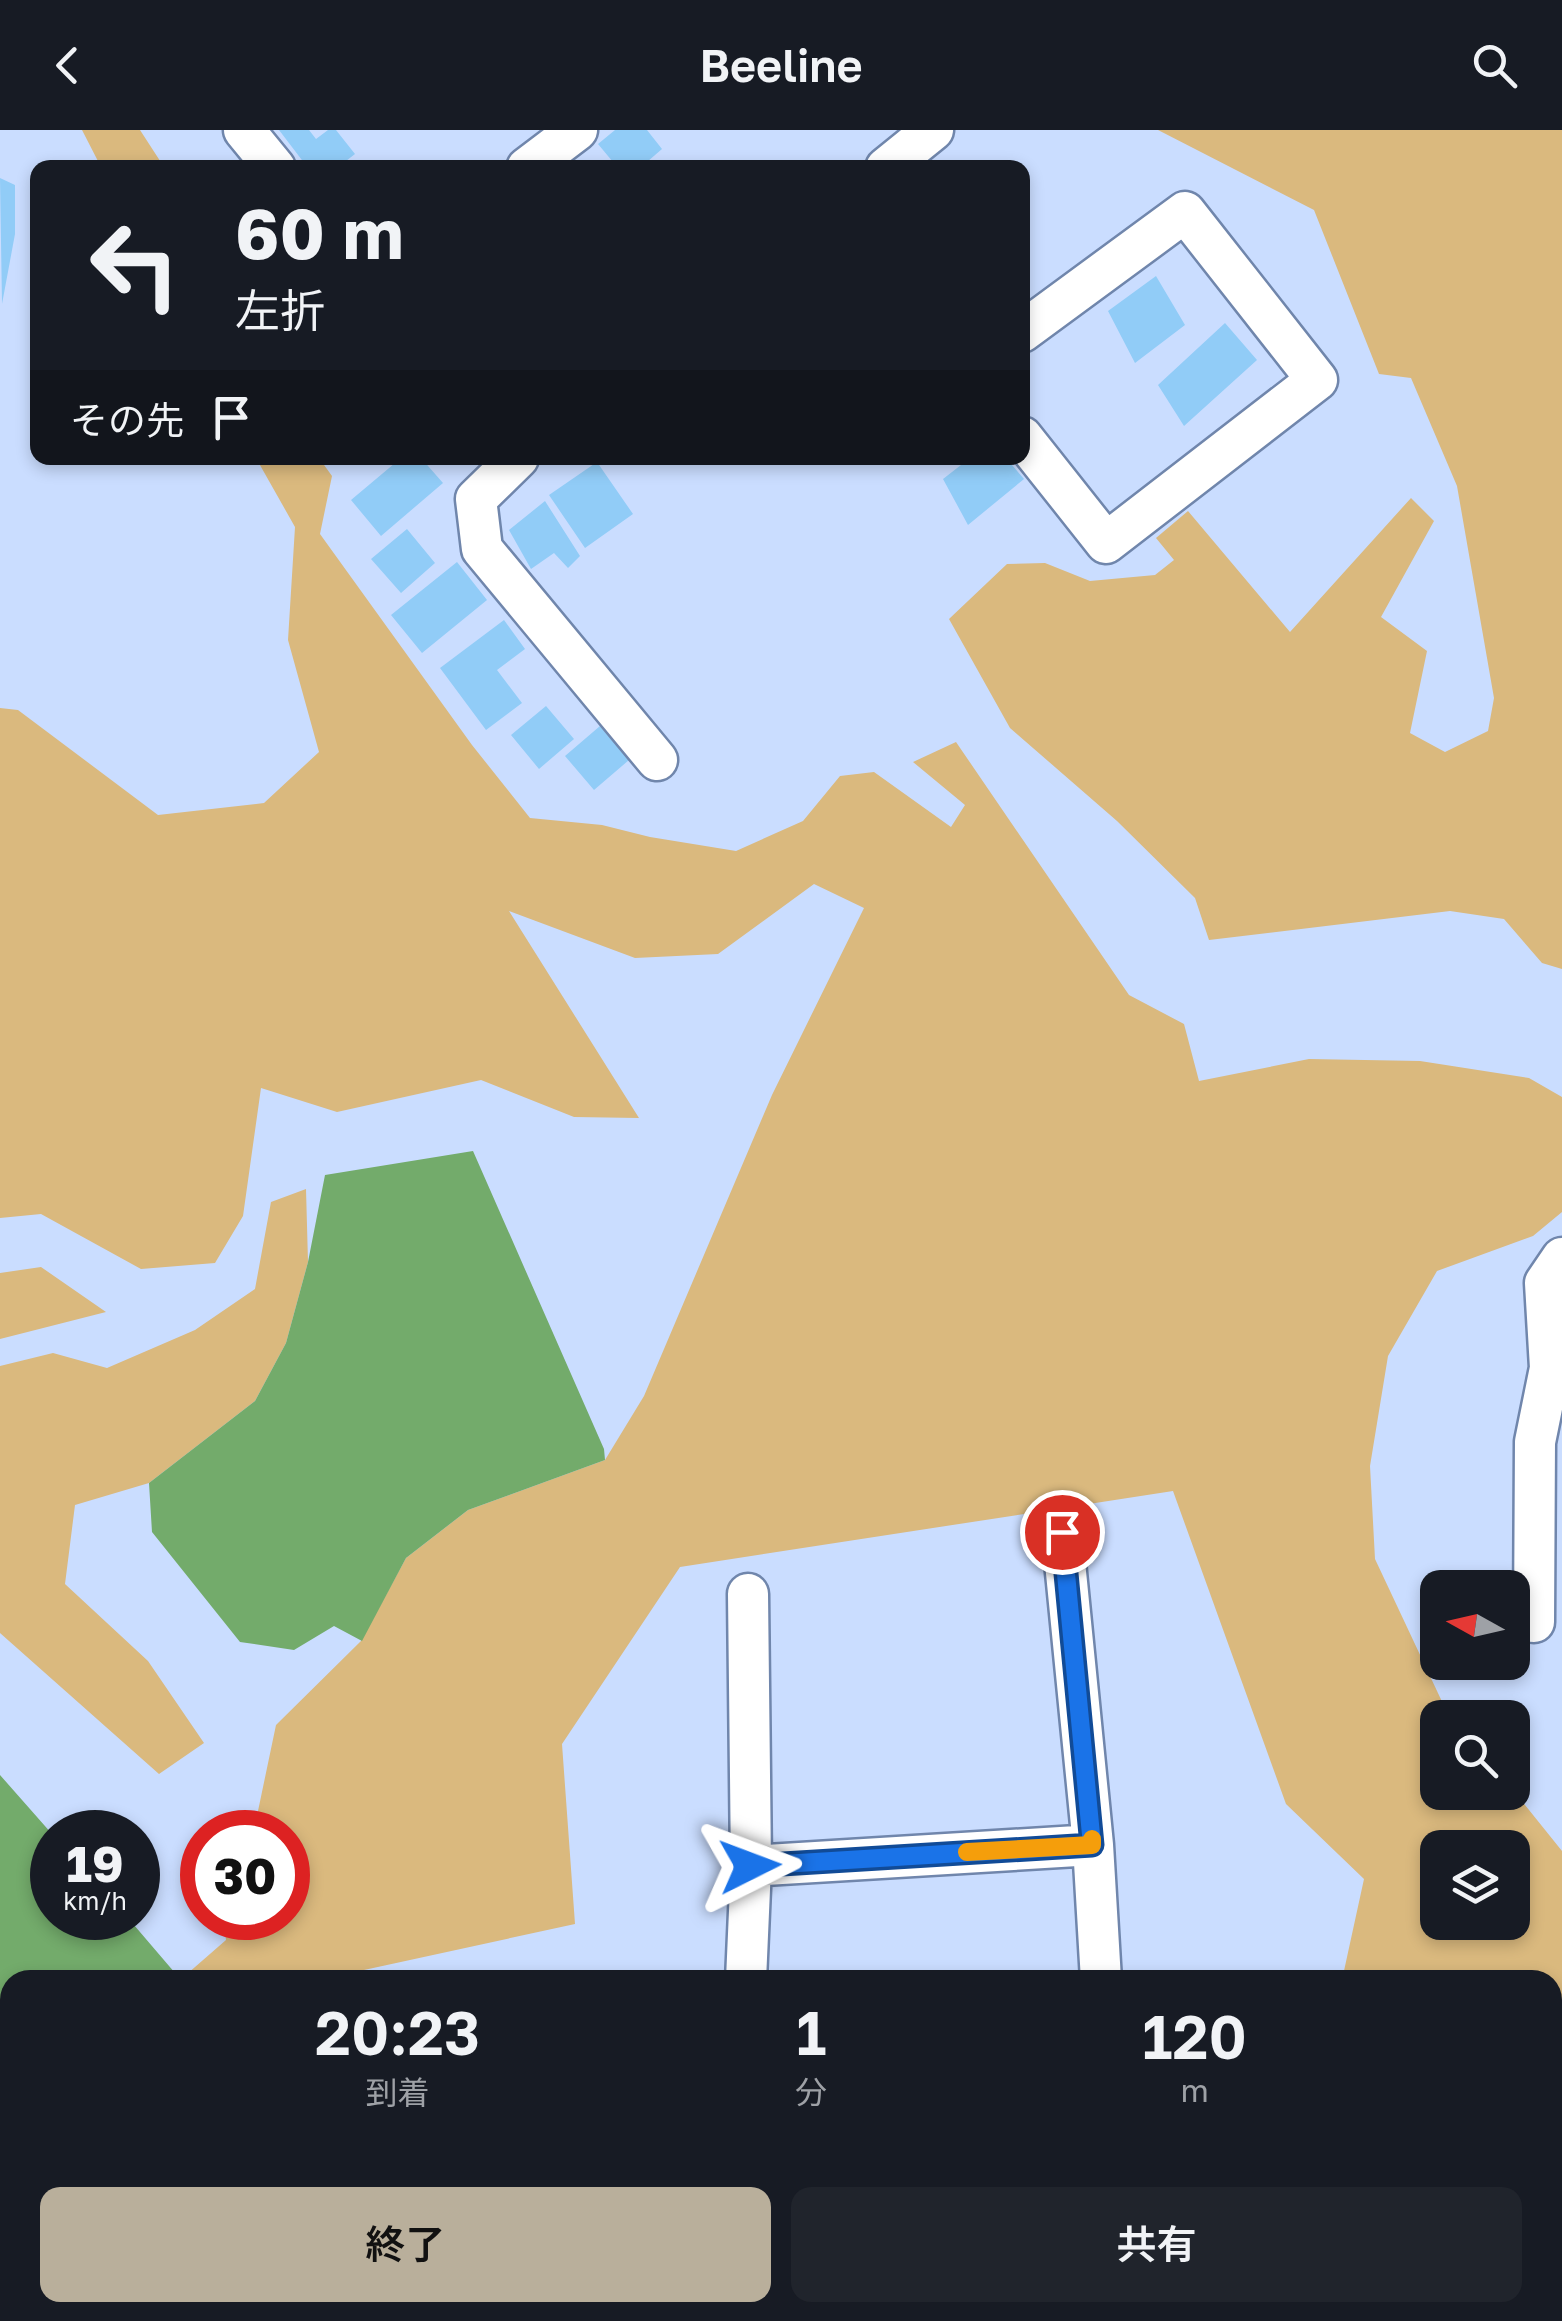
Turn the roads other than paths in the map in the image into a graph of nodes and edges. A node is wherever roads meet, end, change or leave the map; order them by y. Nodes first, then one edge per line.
1 (244, 130) edge
2 (576, 130) edge
3 (933, 130) edge
4 (268, 160) edge
5 (537, 160) edge
6 (896, 160) edge
7 (1030, 326) edge
8 (1030, 446) edge
9 (507, 465) edge
10 (658, 760) dead end
11 (1562, 1258) edge
12 (1062, 1532) dead end
13 (748, 1594) dead end
14 (1534, 1622) dead end
15 (1092, 1845) junction
16 (750, 1866) junction
17 (746, 1970) edge
18 (1099, 1970) edge

1 - 4 street
2 - 5 street
3 - 6 street
7 - 8 street
9 - 10 street
11 - 14 street
12 - 15 street
13 - 16 street
15 - 16 street
15 - 18 street
16 - 17 street

